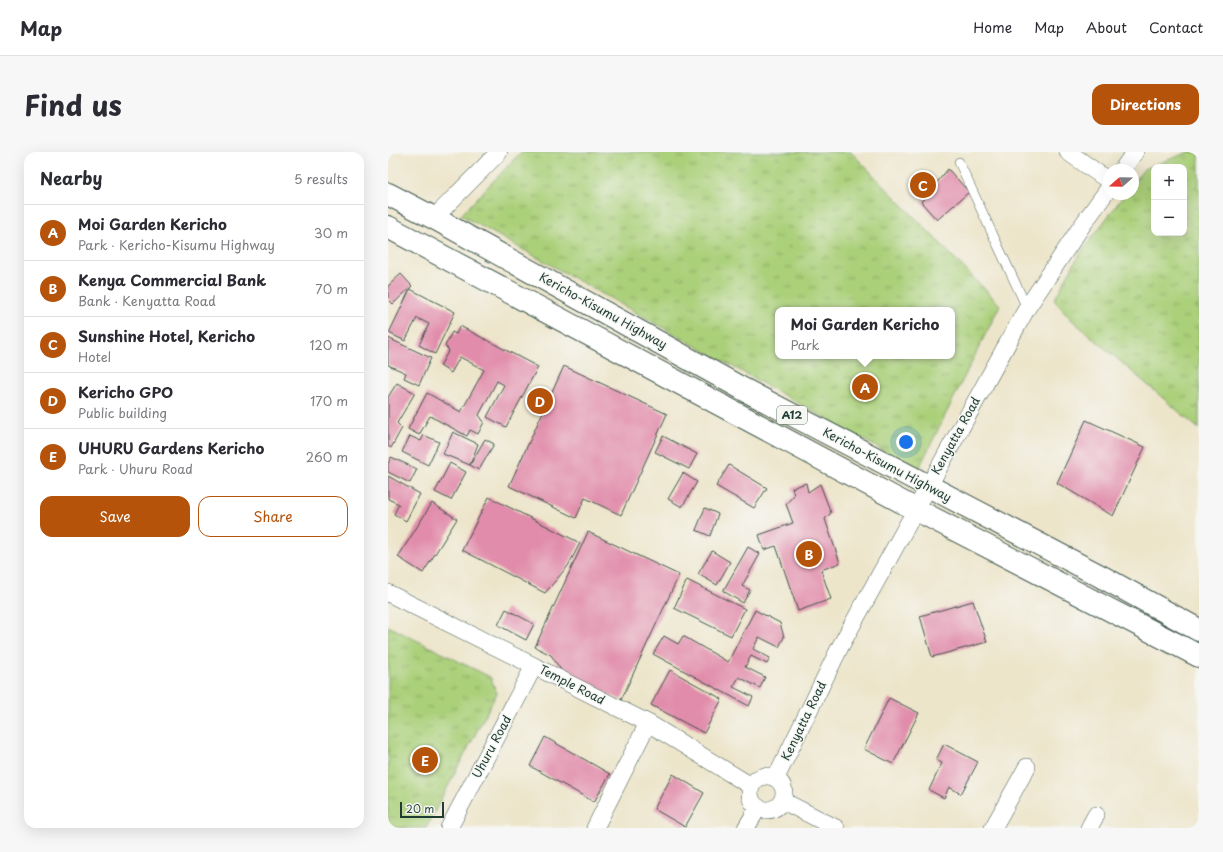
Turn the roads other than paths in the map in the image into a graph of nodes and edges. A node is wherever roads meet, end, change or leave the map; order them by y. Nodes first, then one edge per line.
1 (499, 152) edge
2 (1068, 152) edge
3 (1135, 152) edge
4 (959, 162) dead end
5 (1126, 164) edge
6 (1103, 177) edge
7 (388, 194) edge
8 (1103, 196) edge
9 (434, 218) junction
10 (388, 227) edge
11 (1027, 308) junction
12 (928, 487) junction
13 (915, 509) junction
14 (388, 593) edge
15 (1199, 630) edge
16 (1199, 656) edge
17 (534, 666) junction
18 (648, 723) junction
19 (1027, 767) dead end
20 (776, 778) junction
21 (751, 786) junction
22 (782, 800) junction
23 (758, 808) junction
24 (449, 828) edge
25 (595, 828) edge
26 (746, 828) edge
27 (836, 828) edge
28 (993, 828) edge

1 - 9 street
2 - 6 street
3 - 5 street
4 - 11 lane
7 - 9 highway, Kericho-Kisumu Highway / A12
8 - 11 street, Kenyatta Road
9 - 12 highway, Kericho-Kisumu Highway / A12
10 - 13 highway, Kericho-Kisumu Highway / A12
11 - 12 street, Kenyatta Road
12 - 13 street, Kenyatta Road
12 - 15 highway, Kericho-Kisumu Highway / A12
13 - 16 highway, Kericho-Kisumu Highway / A12
13 - 20 street, Kenyatta Road
14 - 17 street, Temple Road
17 - 18 street, Temple Road
17 - 24 street, Uhuru Road
18 - 21 street, Temple Road
18 - 25 street
19 - 28 street
20 - 21 street
20 - 22 street
21 - 23 street
22 - 23 street
22 - 27 street
23 - 26 street

